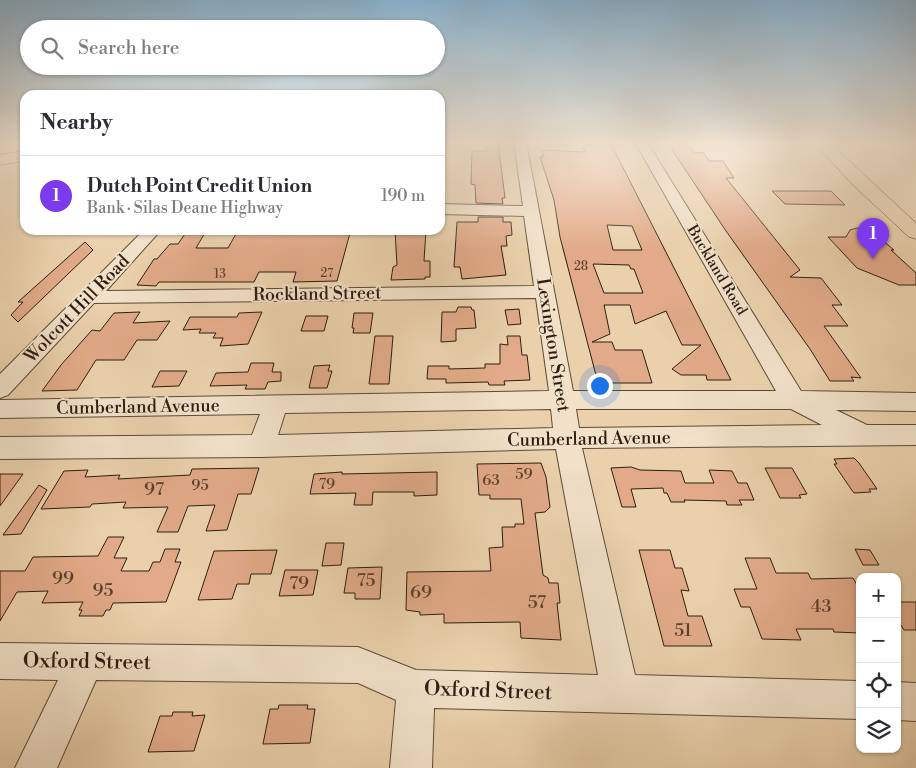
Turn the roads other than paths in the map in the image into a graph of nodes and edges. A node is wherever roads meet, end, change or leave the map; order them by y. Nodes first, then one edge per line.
1 (526, 178) edge
2 (662, 178) edge
3 (856, 178) edge
4 (445, 209) edge
5 (531, 211) junction
6 (916, 233) edge
7 (149, 235) edge
8 (544, 292) junction
9 (89, 297) junction
10 (0, 389) edge
11 (562, 399) junction
12 (793, 399) junction
13 (916, 402) edge
14 (276, 405) junction
15 (0, 409) edge
16 (916, 435) edge
17 (767, 437) junction
18 (867, 437) junction
19 (567, 438) junction
20 (262, 446) junction
21 (0, 448) edge
22 (0, 661) edge
23 (85, 663) junction
24 (416, 689) junction
25 (621, 694) junction
26 (856, 700) edge
27 (901, 701) edge
28 (916, 702) edge
29 (36, 768) edge
30 (411, 768) edge

1 - 5 street, Lexington Street
2 - 12 street, Buckland Road
3 - 6 main road
4 - 5 street
5 - 8 street, Lexington Street
7 - 9 street, Wolcott Hill Road
8 - 9 street, Rockland Street
8 - 11 street, Lexington Street
9 - 10 street, Wolcott Hill Road
11 - 12 street, Cumberland Avenue
11 - 14 street, Cumberland Avenue
11 - 19 street, Lexington Street
12 - 13 street, Cumberland Avenue
12 - 17 street
12 - 18 street
14 - 15 street, Cumberland Avenue
14 - 20 street
16 - 18 street, Cumberland Avenue
17 - 18 street, Cumberland Avenue
17 - 19 street, Cumberland Avenue
19 - 20 street, Cumberland Avenue
19 - 25 street, Lexington Street
20 - 21 street, Cumberland Avenue
22 - 23 street, Oxford Street
23 - 24 street, Oxford Street
23 - 29 street
24 - 25 street, Oxford Street
24 - 30 street
25 - 26 street, Oxford Street
27 - 28 street

